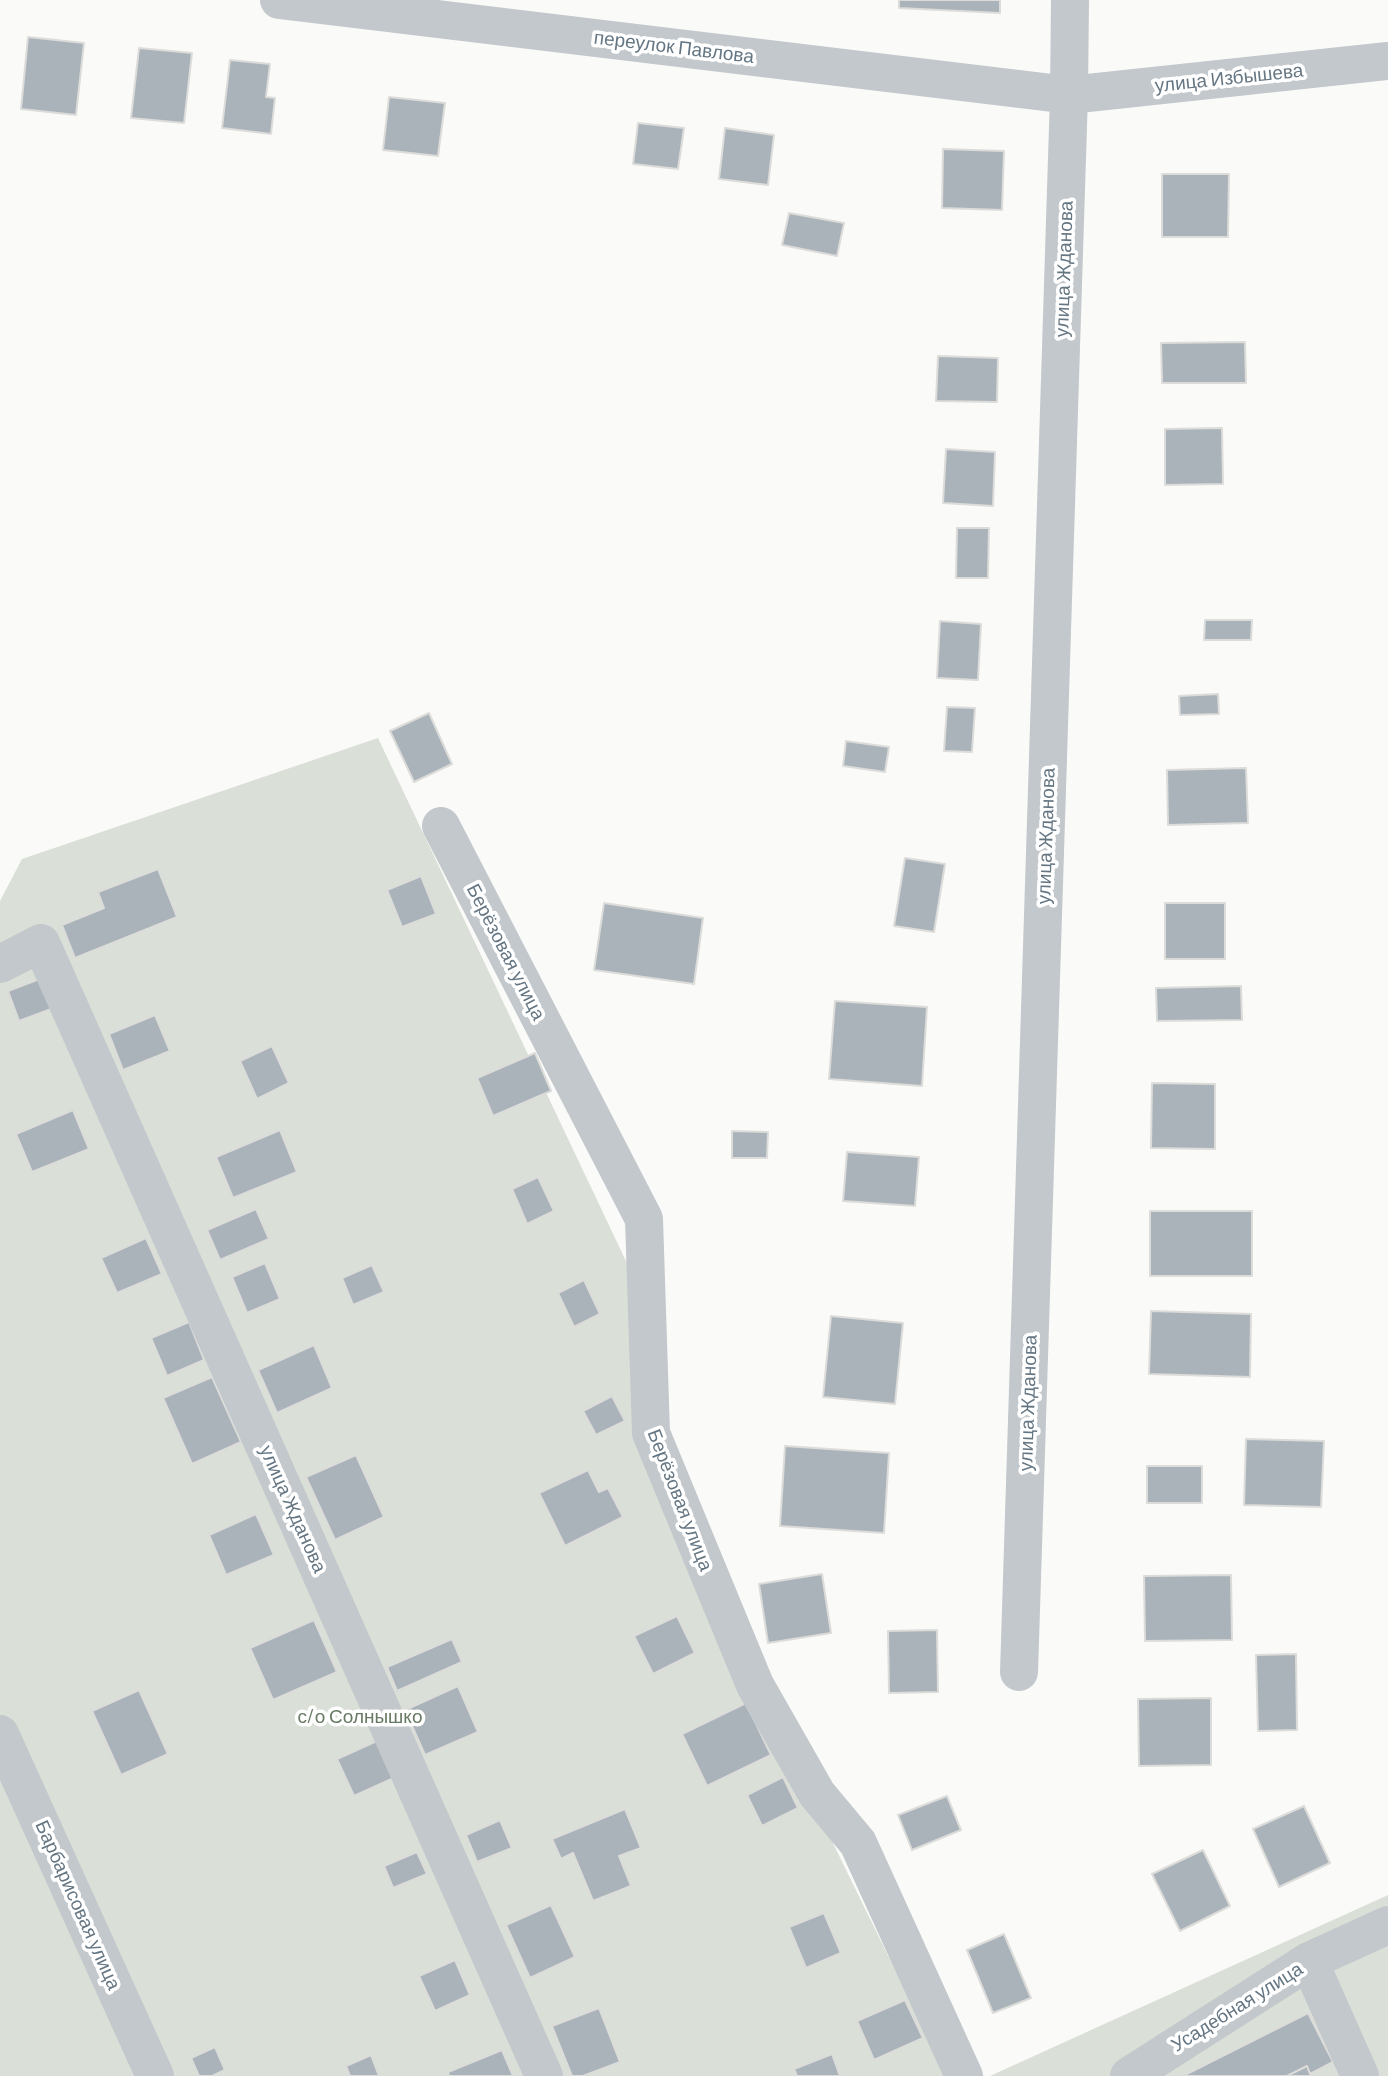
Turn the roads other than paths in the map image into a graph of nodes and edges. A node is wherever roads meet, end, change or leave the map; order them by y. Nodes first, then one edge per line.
1 (278, 0) edge
2 (1070, 0) edge
3 (1388, 61) edge
4 (1069, 95) junction
5 (441, 826) dead end
6 (0, 964) edge
7 (1019, 1672) dead end
8 (0, 1734) edge
9 (1388, 1925) edge
10 (1309, 1961) junction
11 (155, 2076) edge
12 (544, 2076) edge
13 (964, 2076) edge
14 (1129, 2076) edge
15 (1360, 2076) edge

1 - 4 street, переулок Павлова
2 - 4 street, улица Жданова
3 - 4 street, улица Избышева
4 - 7 street, улица Жданова
5 - 13 street, Берёзовая улица
6 - 12 street, улица Жданова
8 - 11 street, Барбарисовая улица
9 - 10 street, Усадебная улица
10 - 14 street, Усадебная улица
10 - 15 street

